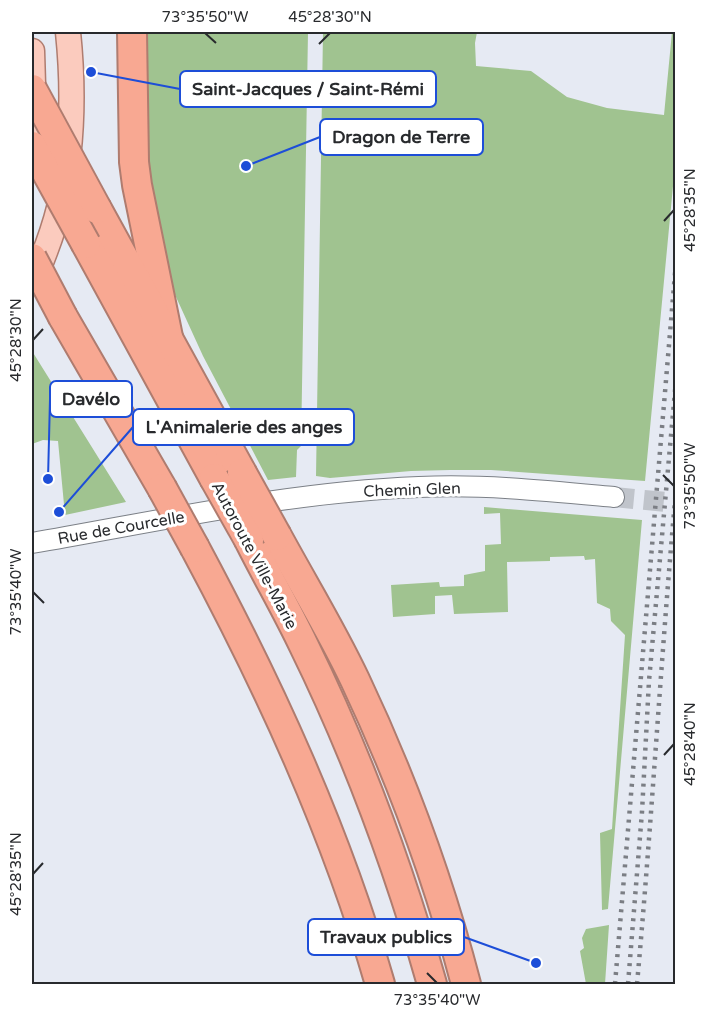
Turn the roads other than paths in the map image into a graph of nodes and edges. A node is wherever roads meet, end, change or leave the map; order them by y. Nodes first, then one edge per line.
1 (68, 32) edge
2 (132, 41) edge
3 (32, 51) edge
4 (32, 88) edge
5 (32, 141) edge
6 (32, 146) edge
7 (32, 258) edge
8 (32, 287) edge
9 (168, 337) junction
10 (614, 497) tunnel mouth
11 (211, 512) joint
12 (32, 543) edge
13 (380, 984) edge
14 (432, 984) edge
15 (466, 984) edge

1 - 8 main road
2 - 9 highway
3 - 5 main road
4 - 9 highway, bridge
6 - 14 highway, Autoroute Ville-Marie, bridge
7 - 13 highway, bridge
9 - 15 highway, bridge
10 - 11 street, Chemin Glen
11 - 12 street, Rue de Courcelle

